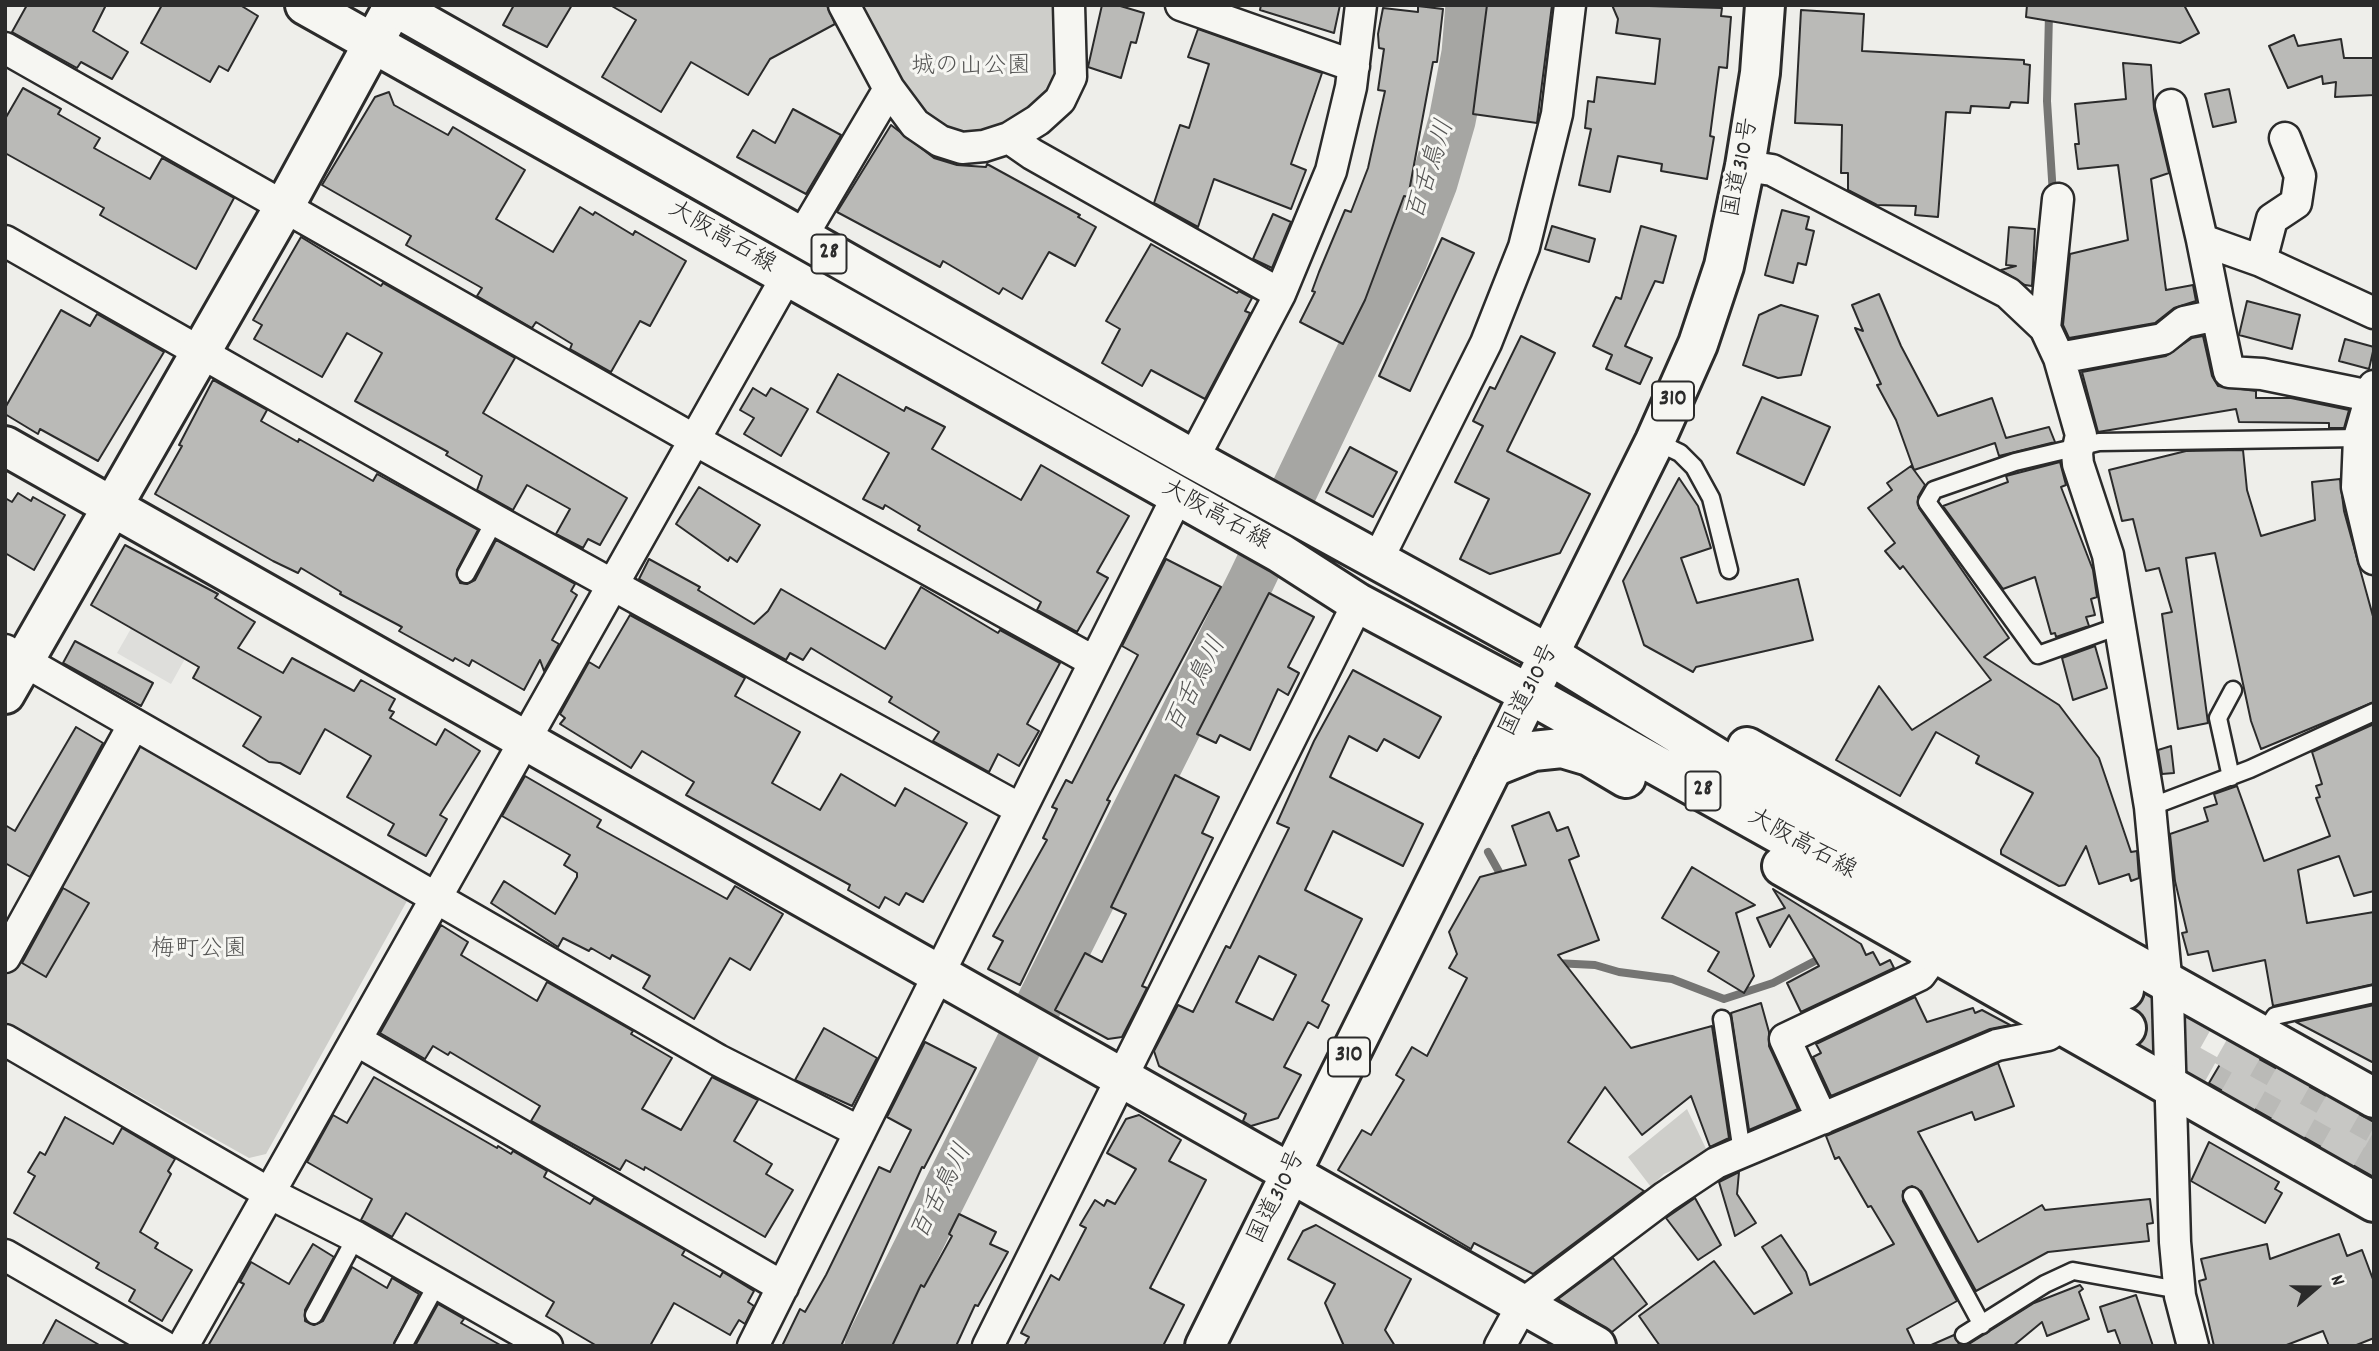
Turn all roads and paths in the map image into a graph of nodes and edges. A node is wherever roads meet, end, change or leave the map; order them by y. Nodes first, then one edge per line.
1 (304, 5) edge
2 (393, 5) edge
3 (844, 5) edge
4 (1069, 5) edge
5 (1181, 5) edge
6 (1361, 5) edge
7 (1570, 5) edge
8 (1765, 5) edge
9 (374, 43) junction
10 (5, 48) edge
11 (1354, 66) junction
12 (889, 89) junction
13 (2171, 105) dead end
14 (1009, 138) junction
15 (2285, 138) dead end
16 (1745, 166) junction
17 (2058, 199) dead end
18 (285, 205) junction
19 (801, 238) junction
20 (2203, 240) junction
21 (5, 241) edge
22 (2261, 261) junction
23 (787, 276) junction
24 (1280, 294) junction
25 (2374, 313) edge
26 (2217, 315) junction
27 (2045, 328) junction
28 (200, 351) junction
29 (2059, 358) junction
30 (2372, 391) edge
31 (2359, 438) junction
32 (693, 439) junction
33 (1655, 441) junction
34 (5, 446) edge
35 (2079, 446) junction
36 (1193, 459) junction
37 (1177, 497) junction
38 (112, 506) junction
39 (495, 520) junction
40 (2374, 559) edge
41 (1377, 561) junction
42 (1729, 570) dead end
43 (466, 574) dead end
44 (612, 584) junction
45 (1358, 603) junction
46 (2119, 626) junction
47 (15, 655) edge
48 (1550, 655) junction
49 (1093, 661) junction
50 (2234, 690) dead end
51 (5, 694) edge
52 (1529, 694) junction
53 (1619, 695) junction
54 (2374, 712) edge
55 (134, 724) junction
56 (524, 737) junction
57 (1493, 767) junction
58 (2231, 777) junction
59 (2150, 807) junction
60 (1020, 809) junction
61 (436, 895) junction
62 (1936, 953) junction
63 (5, 957) edge
64 (938, 975) junction
65 (2166, 979) junction
66 (2374, 994) edge
67 (1722, 1019) dead end
68 (2062, 1025) junction
69 (2263, 1035) junction
70 (5, 1040) edge
71 (356, 1040) junction
72 (1122, 1076) junction
73 (2171, 1087) junction
74 (2374, 1098) edge
75 (1822, 1119) junction
76 (860, 1132) junction
77 (1742, 1152) junction
78 (1292, 1173) junction
79 (267, 1192) junction
80 (1912, 1196) dead end
81 (2374, 1202) edge
82 (356, 1237) junction
83 (5, 1255) edge
84 (437, 1284) junction
85 (783, 1287) junction
86 (2179, 1290) junction
87 (314, 1315) dead end
88 (1982, 1325) junction
89 (1517, 1330) edge
90 (1964, 1335) dead end
91 (512, 1337) edge
92 (163, 1346) edge
93 (183, 1346) edge
94 (403, 1346) edge
95 (547, 1346) edge
96 (753, 1346) edge
97 (988, 1346) edge
98 (1205, 1346) edge
99 (1596, 1346) edge
100 (2193, 1346) edge

1 - 9 main road, 大阪高石線 / 28
2 - 9 main road
2 - 19 main road, 大阪高石線 / 28
3 - 12 street
4 - 14 street
5 - 11 street
6 - 11 street
7 - 41 street
8 - 16 main road, 国道310号 / 310
9 - 18 main road
9 - 23 main road, 大阪高石線 / 28
10 - 18 street
11 - 24 street
12 - 14 street
12 - 19 street
13 - 20 street
14 - 24 street
15 - 22 street
16 - 27 street
16 - 33 main road, 国道310号 / 310
17 - 27 street
18 - 28 main road
18 - 32 street
19 - 36 main road, 大阪高石線 / 28
20 - 22 street
20 - 26 street
21 - 28 street
22 - 25 street
23 - 32 street
23 - 37 main road, 大阪高石線 / 28
24 - 36 street
26 - 29 street
26 - 30 street
27 - 29 street
28 - 38 main road
28 - 39 street
29 - 35 street
30 - 31 street
31 - 35 lane
31 - 40 street
32 - 44 street
32 - 49 street
33 - 42 lane
33 - 48 main road, 国道310号 / 310
34 - 38 main road
35 - 46 street
35 - 46 lane
36 - 41 main road, 大阪高石線 / 28
37 - 45 main road, 大阪高石線 / 28
37 - 49 street
38 - 47 main road
38 - 56 main road
39 - 43 lane
39 - 44 street
41 - 48 main road, 大阪高石線 / 28
44 - 56 street
44 - 60 street
45 - 52 main road, 大阪高石線 / 28
45 - 72 street
46 - 59 street
47 - 51 main road
47 - 55 street
48 - 52 main road, 国道310号 / 310
48 - 53 main road, 大阪高石線 / 28
49 - 60 street
50 - 58 lane
52 - 53 main road, 大阪高石線 / 28
52 - 57 main road, 国道310号 / 310
53 - 65 main road
54 - 58 lane
55 - 61 street
55 - 63 street
56 - 61 street
56 - 64 main road
57 - 62 main road
57 - 78 main road, 国道310号 / 310
58 - 59 lane
59 - 65 street
60 - 64 street
61 - 71 street
61 - 76 street
62 - 68 main road
62 - 75 street
64 - 72 main road
64 - 76 street
65 - 69 main road
65 - 73 street
66 - 69 lane
67 - 77 lane
68 - 73 main road
68 - 75 street
69 - 74 main road
70 - 79 street
71 - 79 street
71 - 85 street
72 - 78 main road
72 - 97 street
73 - 81 main road
73 - 86 street
75 - 77 street
76 - 85 street
77 - 89 street
78 - 89 main road
78 - 98 main road, 国道310号 / 310
79 - 82 street
79 - 93 street
80 - 88 lane
82 - 84 street
82 - 87 lane
83 - 92 street
84 - 91 street
84 - 94 lane
85 - 96 street
86 - 88 lane
86 - 100 street
88 - 90 lane
89 - 99 main road
91 - 95 street

